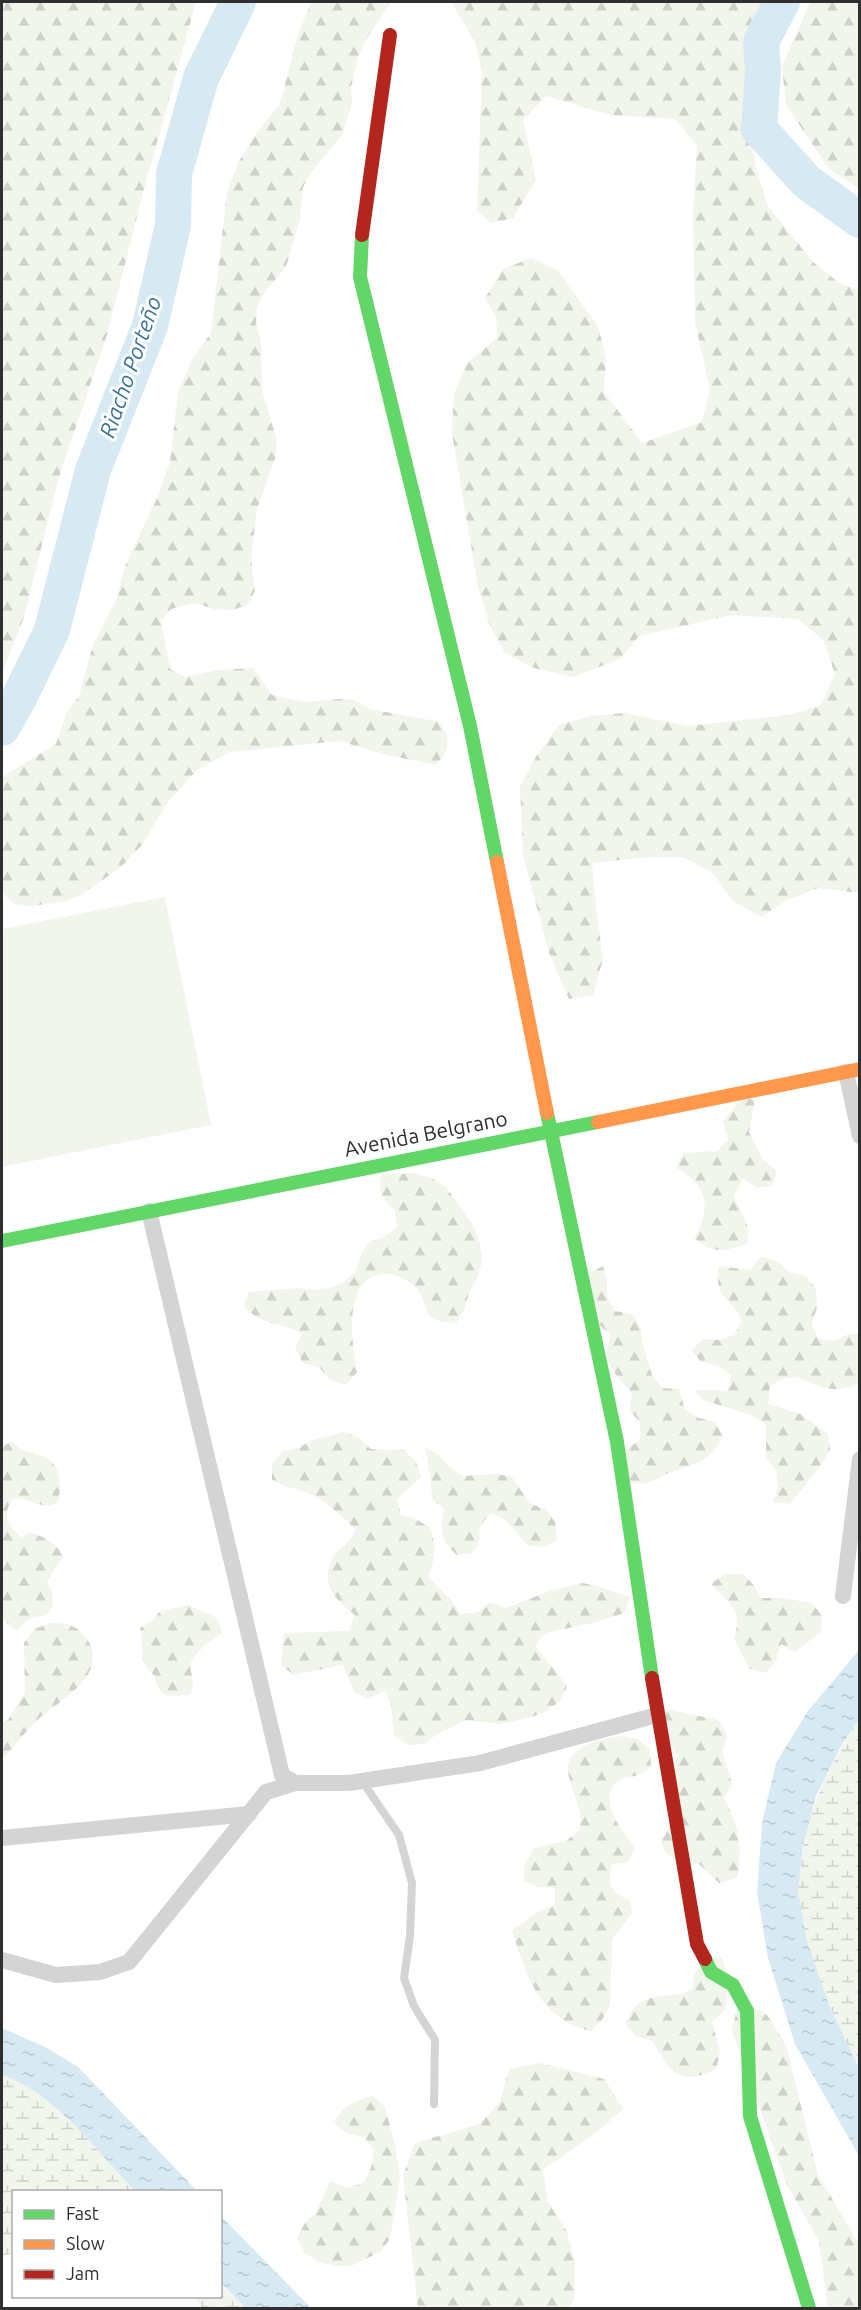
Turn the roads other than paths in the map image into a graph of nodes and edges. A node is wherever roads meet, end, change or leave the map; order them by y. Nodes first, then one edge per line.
1 (390, 35) dead end
2 (853, 1071) edge
3 (551, 1131) junction
4 (860, 1136) edge
5 (148, 1212) junction
6 (2, 1241) edge
7 (860, 1460) edge
8 (843, 1596) dead end
9 (657, 1715) junction
10 (362, 1781) junction
11 (296, 1783) junction
12 (249, 1814) junction
13 (2, 1838) edge
14 (2, 1960) edge
15 (434, 2104) dead end
16 (809, 2308) edge

1 - 3 street
2 - 3 street, Avenida Belgrano
2 - 4 street
3 - 5 street, Avenida Belgrano
3 - 9 street
5 - 6 street, Avenida Belgrano
5 - 11 street
7 - 8 street
9 - 10 street
9 - 16 street
10 - 11 street
10 - 15 lane
11 - 12 street
12 - 13 street
12 - 14 street

